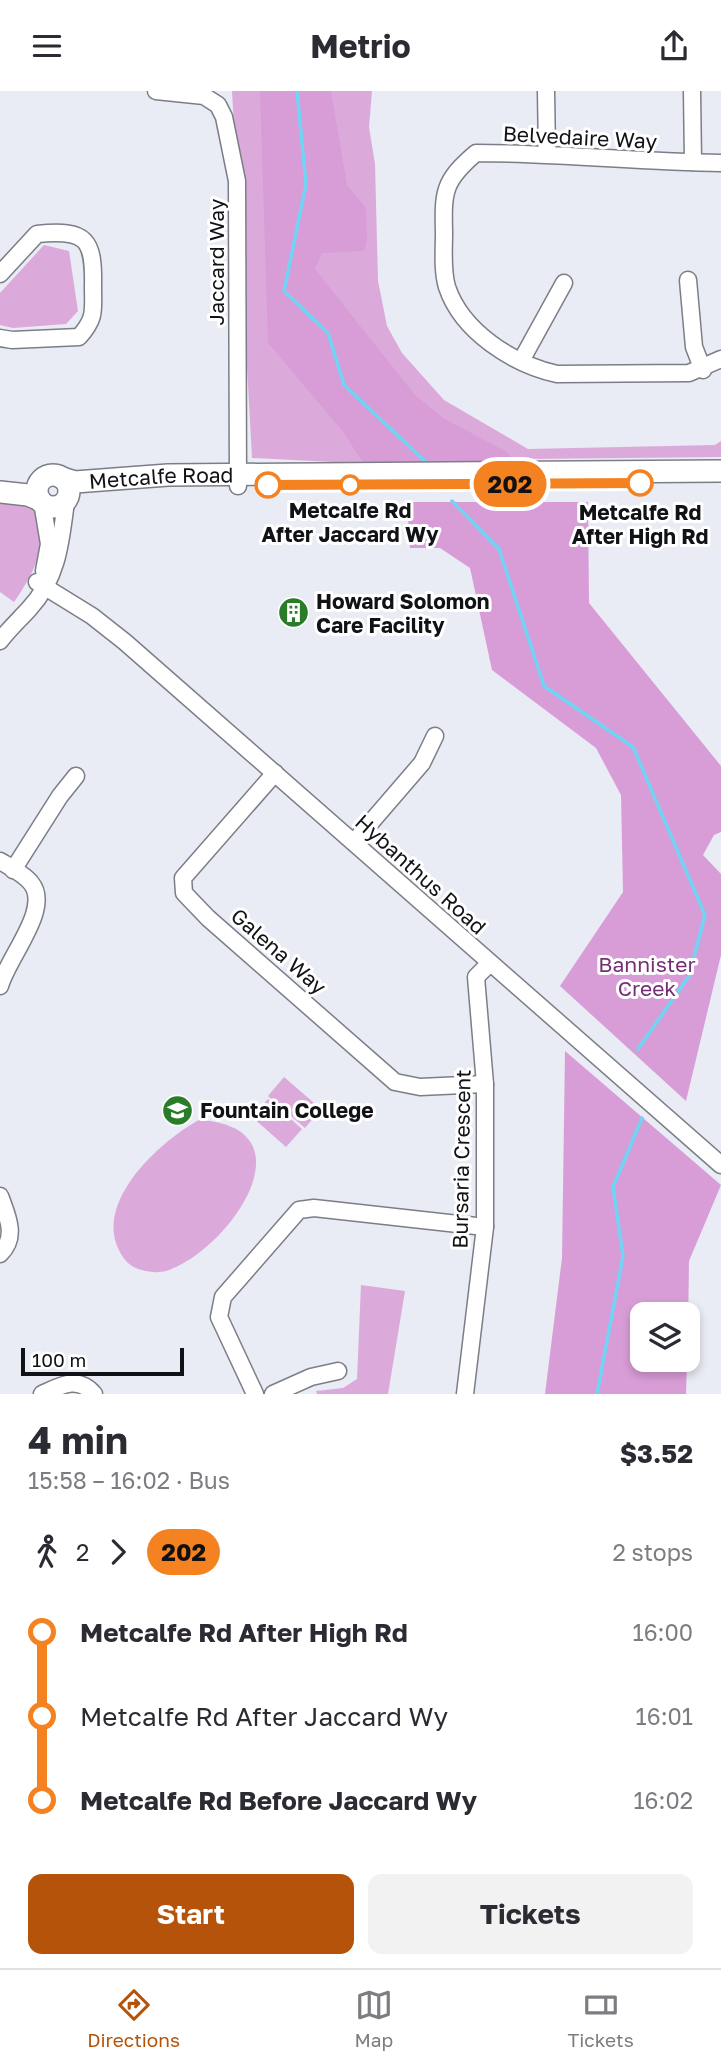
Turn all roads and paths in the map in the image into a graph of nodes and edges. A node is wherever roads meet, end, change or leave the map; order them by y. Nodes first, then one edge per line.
1 (156, 91) edge
2 (546, 91) edge
3 (692, 91) edge
4 (547, 153) junction
5 (693, 162) junction
6 (721, 163) edge
7 (0, 274) edge
8 (688, 280) dead end
9 (564, 283) dead end
10 (0, 338) edge
11 (721, 359) edge
12 (521, 361) junction
13 (703, 370) junction
14 (721, 471) edge
15 (62, 478) junction
16 (237, 480) junction
17 (0, 481) edge
18 (721, 483) edge
19 (0, 492) edge
20 (41, 495) junction
21 (66, 501) junction
22 (44, 579) junction
23 (0, 641) edge
24 (435, 736) dead end
25 (275, 773) junction
26 (76, 776) dead end
27 (354, 842) junction
28 (7, 865) edge
29 (496, 968) junction
30 (0, 986) edge
31 (485, 1084) junction
32 (721, 1165) edge
33 (0, 1196) edge
34 (485, 1227) junction
35 (0, 1254) edge
36 (338, 1371) dead end
37 (42, 1394) edge
38 (94, 1394) edge
39 (256, 1394) edge
40 (273, 1394) edge
41 (465, 1394) edge

1 - 16 street, Jaccard Way
2 - 4 street
3 - 5 street
4 - 5 street, Belvedaire Way
4 - 12 street, Belvedaire Way
5 - 6 street, Belvedaire Way
7 - 10 street
8 - 13 street
9 - 12 street
11 - 13 street, Belvedaire Way
12 - 13 street, Belvedaire Way
14 - 16 main road, Metcalfe Road
15 - 16 main road, Metcalfe Road
15 - 20 main road, Metcalfe Road
15 - 21 main road, Metcalfe Road
16 - 18 main road, Metcalfe Road
16 - 21 main road, Metcalfe Road
17 - 20 main road, Metcalfe Road
19 - 20 main road, Metcalfe Road
20 - 21 main road, Metcalfe Road
20 - 22 street
21 - 22 street
22 - 23 street
22 - 25 street, Hybanthus Road
24 - 27 street
25 - 27 street, Hybanthus Road
25 - 31 street, Galena Way
26 - 28 street
27 - 29 street, Hybanthus Road
28 - 30 street
29 - 31 street, Bursaria Crescent
29 - 32 street, Hybanthus Road
31 - 34 street, Bursaria Crescent
33 - 35 street
34 - 39 street
34 - 41 street, Bursaria Crescent
36 - 40 street
37 - 38 street

